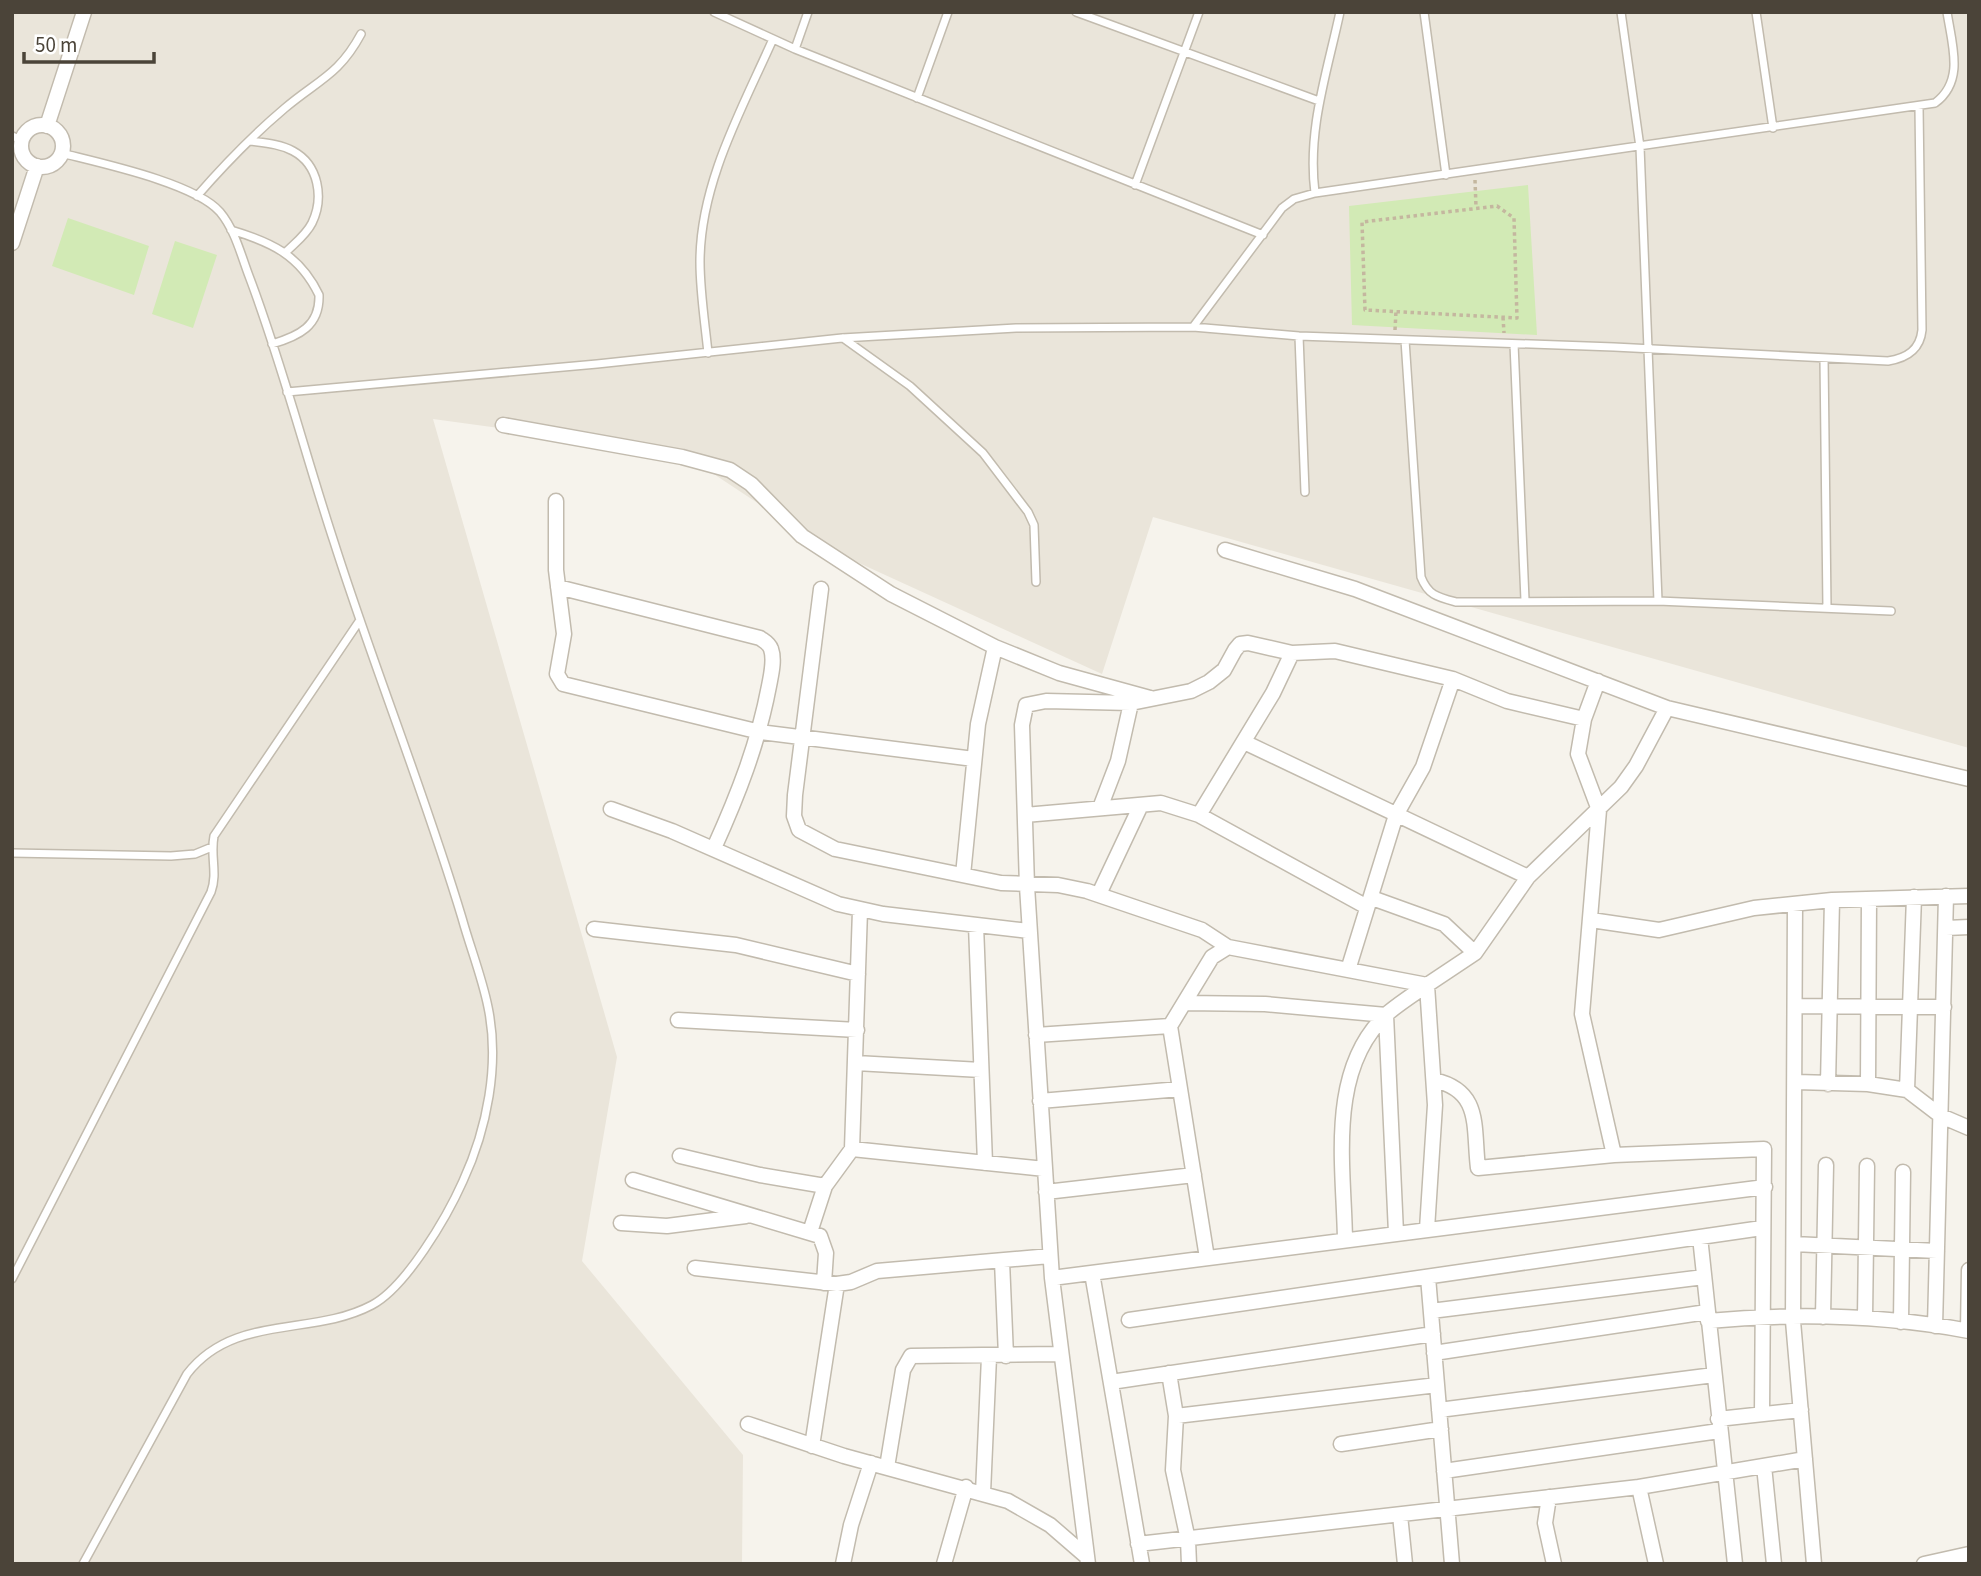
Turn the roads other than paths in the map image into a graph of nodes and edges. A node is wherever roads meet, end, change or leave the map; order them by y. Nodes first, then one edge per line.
1 (84, 12) edge
2 (714, 12) edge
3 (808, 12) edge
4 (948, 12) edge
5 (1076, 12) edge
6 (1199, 12) edge
7 (1340, 12) edge
8 (1424, 12) edge
9 (1620, 12) edge
10 (1756, 12) edge
11 (1947, 12) edge
12 (361, 34) dead end
13 (773, 39) junction
14 (795, 49) junction
15 (1186, 52) junction
16 (917, 98) junction
17 (1319, 101) junction
18 (1919, 107) junction
19 (47, 126) junction
20 (1773, 128) junction
21 (17, 138) edge
22 (250, 141) junction
23 (1640, 147) junction
24 (61, 153) junction
25 (37, 166) junction
26 (1446, 175) junction
27 (1135, 185) junction
28 (1315, 193) junction
29 (197, 196) junction
30 (231, 230) junction
31 (1263, 235) junction
32 (12, 243) edge
33 (286, 252) junction
34 (1193, 327) junction
35 (1299, 336) junction
36 (842, 338) junction
37 (1405, 340) junction
38 (272, 344) junction
39 (1514, 344) junction
40 (1649, 349) junction
41 (708, 353) junction
42 (1824, 358) junction
43 (287, 392) junction
44 (503, 425) dead end
45 (1305, 492) dead end
46 (556, 501) dead end
47 (1225, 550) dead end
48 (1036, 582) dead end
49 (558, 587) junction
50 (821, 589) dead end
51 (1525, 600) junction
52 (1658, 601) junction
53 (1827, 608) junction
54 (1891, 611) dead end
55 (360, 620) junction
56 (995, 647) junction
57 (1293, 653) junction
58 (1453, 679) junction
59 (1598, 681) junction
60 (1158, 700) junction
61 (1130, 703) junction
62 (1667, 708) junction
63 (1584, 719) junction
64 (760, 732) junction
65 (801, 736) junction
66 (1244, 741) junction
67 (974, 759) junction
68 (1969, 779) edge
69 (1141, 805) junction
70 (1100, 808) junction
71 (611, 809) dead end
72 (1599, 810) junction
73 (1025, 815) junction
74 (1199, 815) junction
75 (1396, 815) junction
76 (212, 847) junction
77 (714, 848) junction
78 (12, 852) edge
79 (963, 875) junction
80 (1528, 877) junction
81 (1027, 886) junction
82 (1098, 894) junction
83 (1969, 896) edge
84 (1914, 897) junction
85 (1946, 897) junction
86 (1869, 898) junction
87 (1832, 900) junction
88 (1369, 902) junction
89 (1795, 904) junction
90 (860, 910) junction
91 (1591, 920) junction
92 (976, 925) junction
93 (1969, 927) edge
94 (1946, 928) junction
95 (594, 929) dead end
96 (1029, 932) junction
97 (1228, 947) junction
98 (1475, 953) junction
99 (1348, 970) junction
100 (858, 974) junction
101 (1427, 985) junction
102 (1184, 1003) junction
103 (1797, 1006) junction
104 (1830, 1006) junction
105 (1870, 1007) junction
106 (1910, 1007) junction
107 (1944, 1007) junction
108 (1386, 1015) junction
109 (678, 1020) dead end
110 (1170, 1026) junction
111 (857, 1030) junction
112 (1036, 1035) junction
113 (856, 1063) junction
114 (981, 1070) junction
115 (1434, 1080) junction
116 (1796, 1082) junction
117 (1828, 1084) junction
118 (1868, 1084) junction
119 (1180, 1089) junction
120 (1907, 1090) junction
121 (1040, 1101) junction
122 (1941, 1116) junction
123 (1969, 1128) edge
124 (852, 1149) junction
125 (1614, 1155) junction
126 (680, 1156) dead end
127 (985, 1163) junction
128 (1826, 1165) dead end
129 (1867, 1166) dead end
130 (1045, 1169) junction
131 (1903, 1172) dead end
132 (1194, 1175) junction
133 (633, 1180) dead end
134 (825, 1186) junction
135 (1765, 1186) junction
136 (1046, 1192) junction
137 (754, 1215) junction
138 (621, 1223) dead end
139 (1762, 1228) junction
140 (1427, 1229) junction
141 (810, 1232) junction
142 (1396, 1233) junction
143 (1700, 1237) junction
144 (1345, 1240) junction
145 (1794, 1244) junction
146 (1825, 1246) junction
147 (1866, 1248) junction
148 (1902, 1250) junction
149 (1937, 1251) junction
150 (1050, 1256) junction
151 (1207, 1258) junction
152 (1002, 1261) junction
153 (695, 1268) dead end
154 (1969, 1269) edge
155 (1093, 1273) junction
156 (1428, 1277) junction
157 (1704, 1277) junction
158 (1052, 1278) junction
159 (12, 1279) edge
160 (831, 1284) junction
161 (1431, 1311) junction
162 (1708, 1316) junction
163 (1762, 1316) junction
164 (1793, 1317) junction
165 (1823, 1317) junction
166 (1865, 1318) junction
167 (1129, 1320) dead end
168 (1900, 1322) junction
169 (1935, 1326) junction
170 (1968, 1331) edge
171 (1433, 1334) junction
172 (1434, 1353) junction
173 (1061, 1354) junction
174 (1006, 1356) junction
175 (989, 1357) junction
176 (1170, 1373) junction
177 (1714, 1375) junction
178 (1111, 1382) junction
179 (1437, 1385) junction
180 (1439, 1410) junction
181 (1801, 1410) junction
182 (1762, 1414) junction
183 (1176, 1416) junction
184 (748, 1424) dead end
185 (1719, 1425) junction
186 (1441, 1429) junction
187 (1341, 1444) dead end
188 (812, 1446) junction
189 (1805, 1459) junction
190 (871, 1463) junction
191 (1764, 1466) junction
192 (887, 1467) junction
193 (1444, 1471) junction
194 (1724, 1472) junction
195 (966, 1487) junction
196 (1639, 1487) junction
197 (983, 1493) junction
198 (1549, 1497) junction
199 (1447, 1509) junction
200 (1400, 1515) junction
201 (1188, 1540) junction
202 (1138, 1544) junction
203 (1969, 1554) edge
204 (1088, 1560) edge
205 (83, 1564) edge
206 (843, 1564) edge
207 (944, 1564) edge
208 (1142, 1564) edge
209 (1189, 1564) edge
210 (1405, 1564) edge
211 (1452, 1564) edge
212 (1554, 1564) edge
213 (1656, 1564) edge
214 (1735, 1564) edge
215 (1774, 1564) edge
216 (1814, 1564) edge
217 (1924, 1564) edge

1 - 19 street
2 - 13 lane
3 - 14 lane
4 - 16 lane
5 - 15 lane
6 - 15 lane
7 - 17 lane
8 - 26 lane
9 - 23 lane
10 - 20 lane
11 - 18 lane
12 - 22 lane
13 - 14 lane
13 - 41 lane
14 - 16 lane
15 - 17 lane
15 - 27 lane
16 - 27 lane
17 - 28 lane
18 - 20 lane
18 - 42 lane
19 - 21 street
19 - 24 street
20 - 23 lane
21 - 25 street
22 - 29 lane
22 - 33 lane
23 - 26 lane
23 - 40 lane
24 - 25 street
24 - 29 lane
25 - 32 street
26 - 28 lane
27 - 31 lane
28 - 31 lane
29 - 30 lane
30 - 33 lane
30 - 38 lane
31 - 34 lane
33 - 38 lane
34 - 35 lane
34 - 36 lane
35 - 37 lane
35 - 45 lane
36 - 41 lane
36 - 48 lane
37 - 39 lane
37 - 51 lane
38 - 43 lane
39 - 40 lane
39 - 51 lane
40 - 42 lane
40 - 52 lane
41 - 43 lane
42 - 53 lane
43 - 55 lane
44 - 56 street
46 - 49 street
47 - 59 street
49 - 64 street
49 - 64 street
50 - 65 street
51 - 52 lane
52 - 53 lane
53 - 54 lane
55 - 76 lane
55 - 205 lane
56 - 60 street
56 - 67 street
57 - 58 street
57 - 60 street
57 - 66 street
58 - 63 street
58 - 75 street
59 - 62 street
59 - 63 street
60 - 61 street
61 - 70 street
61 - 73 street
62 - 68 street
62 - 72 street
63 - 72 street
64 - 65 street
64 - 77 street
65 - 67 street
65 - 79 street
66 - 74 street
66 - 75 street
67 - 79 street
69 - 70 street
69 - 74 street
69 - 82 street
70 - 73 street
71 - 77 street
72 - 80 street
72 - 91 street
73 - 81 street
74 - 88 street
75 - 80 street
75 - 88 street
76 - 78 lane
76 - 159 lane
77 - 90 street
79 - 81 street
80 - 98 street
81 - 82 street
81 - 96 street
82 - 97 street
83 - 85 street
84 - 85 street
84 - 86 street
84 - 106 street
85 - 94 street
86 - 87 street
86 - 105 street
87 - 89 street
87 - 104 street
88 - 98 street
88 - 99 street
89 - 91 street
89 - 103 street
90 - 92 street
90 - 100 street
91 - 125 street
92 - 96 street
92 - 114 street
93 - 94 street
94 - 107 street
95 - 100 street
96 - 112 street
97 - 99 street
97 - 102 street
98 - 101 street
99 - 101 street
100 - 111 street
101 - 108 street
101 - 115 street
102 - 108 street
102 - 110 street
103 - 104 street
103 - 116 street
104 - 105 street
104 - 117 street
105 - 106 street
105 - 118 street
106 - 107 street
106 - 120 street
107 - 122 street
108 - 142 street
108 - 144 street
109 - 111 street
110 - 112 street
110 - 119 street
111 - 113 street
112 - 121 street
113 - 114 street
113 - 124 street
114 - 127 street
115 - 125 street
115 - 140 street
116 - 117 street
116 - 145 street
117 - 118 street
118 - 120 street
119 - 121 street
119 - 132 street
120 - 122 street
121 - 130 street
122 - 123 street
122 - 149 street
124 - 127 street
124 - 134 street
125 - 135 street
126 - 134 street
127 - 130 street
128 - 146 street
129 - 147 street
130 - 136 street
131 - 148 street
132 - 136 street
132 - 151 street
133 - 137 street
134 - 141 street
135 - 139 street
135 - 140 street
136 - 150 street
137 - 138 street
137 - 141 street
139 - 143 street
139 - 163 street
140 - 142 street
141 - 160 street
142 - 144 street
143 - 156 street
143 - 157 street
144 - 151 street
145 - 146 street
145 - 164 street
146 - 147 street
146 - 165 street
147 - 148 street
147 - 166 street
148 - 149 street
148 - 168 street
149 - 169 street
150 - 152 street
150 - 158 street
151 - 155 street
152 - 160 street
152 - 174 street
153 - 160 street
154 - 170 street
155 - 158 street
155 - 178 street
156 - 161 street
156 - 167 street
157 - 161 street
157 - 162 street
158 - 173 street
160 - 188 street
161 - 171 street
162 - 163 street
162 - 172 street
162 - 177 street
163 - 164 street
163 - 182 street
164 - 165 street
164 - 181 street
165 - 166 street
166 - 168 street
168 - 169 street
169 - 170 street
171 - 172 street
171 - 176 street
172 - 179 street
173 - 174 street
173 - 204 street
174 - 175 street
175 - 192 street
175 - 197 street
176 - 178 street
176 - 183 street
177 - 180 street
177 - 185 street
178 - 202 street
179 - 180 street
179 - 183 street
180 - 186 street
181 - 182 street
181 - 189 street
182 - 185 street
183 - 201 street
184 - 188 street
185 - 193 street
185 - 194 street
186 - 187 street
186 - 193 street
188 - 190 street
189 - 191 street
189 - 216 street
190 - 192 street
190 - 206 street
191 - 194 street
191 - 215 street
192 - 195 street
193 - 199 street
194 - 196 street
194 - 214 street
195 - 197 street
195 - 207 street
196 - 198 street
196 - 213 street
197 - 204 street
198 - 199 street
198 - 212 street
199 - 200 street
199 - 211 street
200 - 201 street
200 - 210 street
201 - 202 street
201 - 209 street
202 - 208 street
203 - 217 street

